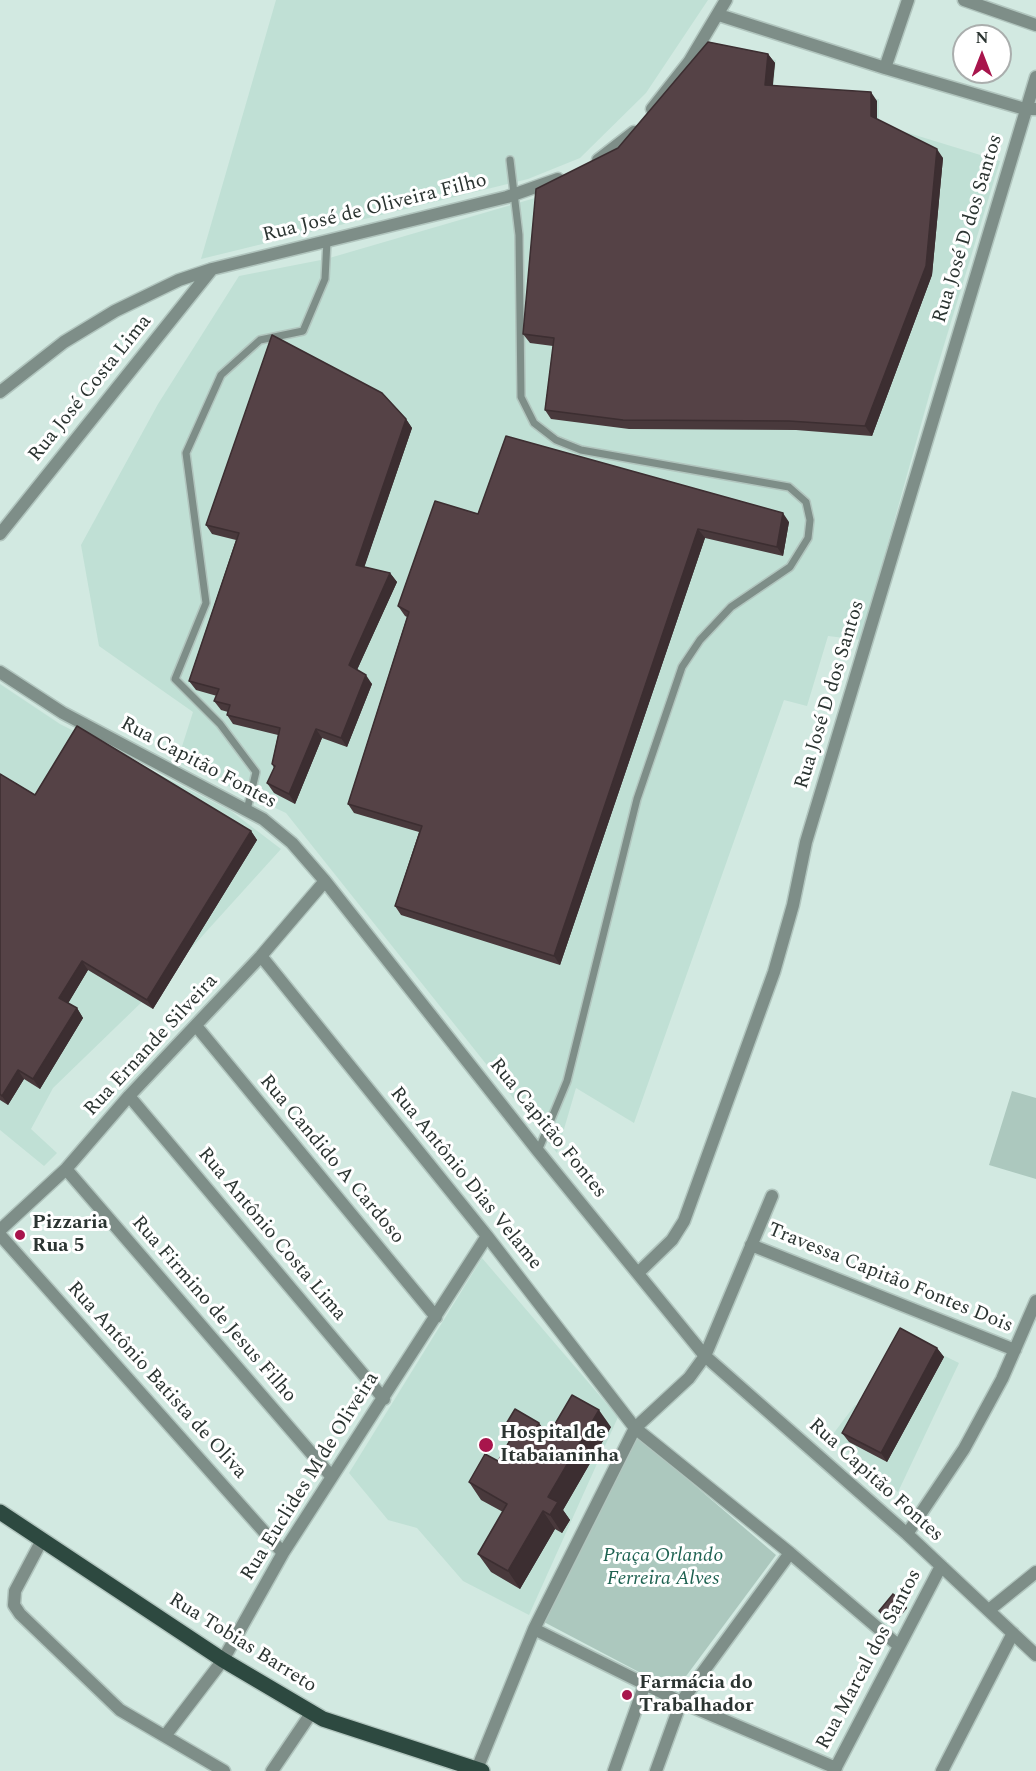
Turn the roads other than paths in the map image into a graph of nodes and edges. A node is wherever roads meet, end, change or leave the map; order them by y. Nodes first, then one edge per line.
1 (726, 0) edge
2 (908, 0) edge
3 (967, 0) edge
4 (719, 15) junction
5 (1036, 25) edge
6 (885, 68) junction
7 (1036, 77) edge
8 (1031, 109) edge
9 (510, 160) dead end
10 (591, 164) edge
11 (570, 173) edge
12 (515, 194) junction
13 (327, 241) junction
14 (212, 269) junction
15 (0, 392) edge
16 (0, 534) edge
17 (0, 672) edge
18 (247, 810) junction
19 (326, 881) junction
20 (261, 956) junction
21 (197, 1027) junction
22 (129, 1096) junction
23 (538, 1152) junction
24 (66, 1169) junction
25 (772, 1196) dead end
26 (0, 1232) edge
27 (487, 1236) junction
28 (751, 1245) junction
29 (638, 1273) junction
30 (1036, 1301) edge
31 (436, 1317) junction
32 (1015, 1350) junction
33 (705, 1356) junction
34 (384, 1398) junction
35 (635, 1428) junction
36 (331, 1476) junction
37 (0, 1512) edge
38 (907, 1534) junction
39 (42, 1540) junction
40 (284, 1553) junction
41 (790, 1553) junction
42 (941, 1566) junction
43 (1036, 1572) edge
44 (989, 1610) junction
45 (534, 1629) junction
46 (1013, 1633) junction
47 (899, 1646) junction
48 (1036, 1655) edge
49 (224, 1660) junction
50 (645, 1684) junction
51 (681, 1702) junction
52 (312, 1712) junction
53 (165, 1736) junction
54 (479, 1770) edge
55 (835, 1770) edge
56 (224, 1771) edge
57 (272, 1771) edge
58 (614, 1771) edge
59 (656, 1771) edge
60 (942, 1771) edge

1 - 4 street
2 - 6 street
3 - 5 street
4 - 6 street
4 - 10 street
6 - 8 street
7 - 8 street, Rua José D dos Santos
8 - 29 street, Rua José D dos Santos
9 - 12 lane
11 - 12 street, Rua José de Oliveira Filho
12 - 13 street, Rua José de Oliveira Filho
12 - 23 lane
13 - 14 street, Rua José de Oliveira Filho
13 - 18 lane
14 - 15 street, Rua José de Oliveira Filho
14 - 16 street, Rua José Costa Lima
17 - 18 street, Rua Capitão Fontes
18 - 19 street, Rua Capitão Fontes
19 - 20 street, Rua Ernande Silveira
19 - 23 street, Rua Capitão Fontes
20 - 21 street, Rua Ernande Silveira
20 - 27 street, Rua Antônio Dias Velame
21 - 22 street, Rua Ernande Silveira
21 - 31 street, Rua Candido A Cardoso
22 - 24 street, Rua Ernande Silveira
22 - 34 street, Rua Antônio Costa Lima
23 - 29 street, Rua Capitão Fontes
24 - 26 street, Rua Ernande Silveira
24 - 36 street, Rua Firmino de Jesus Filho
25 - 28 street
26 - 40 street, Rua Antônio Batista de Oliva
27 - 31 street, Rua Euclides M de Oliveira
27 - 35 street, Rua Antônio Dias Velame
28 - 32 street, Travessa Capitão Fontes Dois
28 - 33 street
29 - 33 street, Rua Capitão Fontes
30 - 32 street
31 - 34 street, Rua Euclides M de Oliveira
32 - 38 street
33 - 35 street
33 - 38 street, Rua Capitão Fontes
34 - 36 street, Rua Euclides M de Oliveira
35 - 41 street
35 - 45 street
36 - 40 street, Rua Euclides M de Oliveira
37 - 39 main road, Rua Tobias Barreto
38 - 42 street, Rua Capitão Fontes
39 - 49 main road, Rua Tobias Barreto
39 - 53 street
40 - 49 street, Rua Euclides M de Oliveira
41 - 47 street
41 - 51 street
42 - 44 street, Rua Capitão Fontes
42 - 47 street, Rua Marcal dos Santos
43 - 44 street
44 - 46 street, Rua Capitão Fontes
45 - 50 street
45 - 54 street
46 - 48 street, Rua Capitão Fontes
46 - 60 street
47 - 55 street, Rua Marcal dos Santos
49 - 52 main road, Rua Tobias Barreto
49 - 53 street, Rua Euclides M de Oliveira
50 - 51 street
50 - 58 street
51 - 55 street
51 - 59 street
52 - 54 main road, Rua Tobias Barreto
52 - 57 street
53 - 56 street

